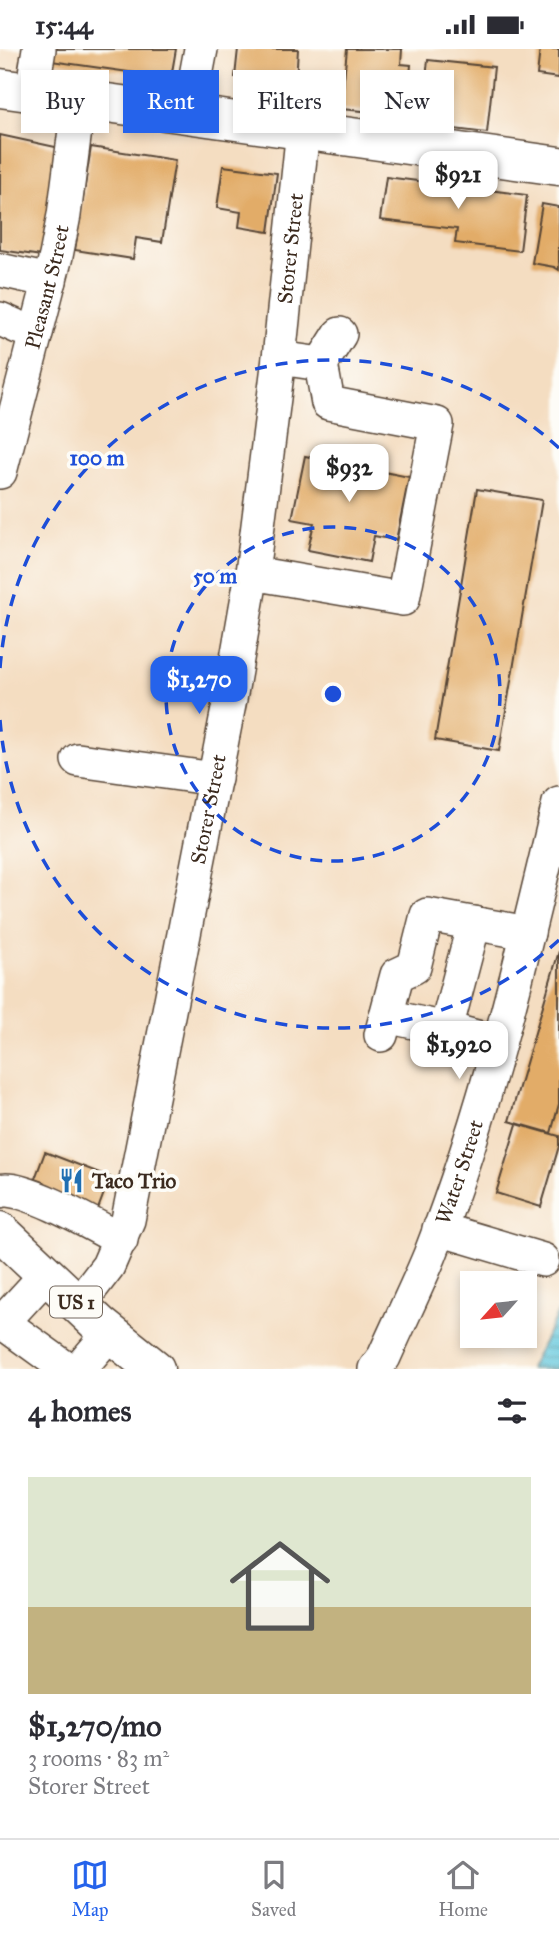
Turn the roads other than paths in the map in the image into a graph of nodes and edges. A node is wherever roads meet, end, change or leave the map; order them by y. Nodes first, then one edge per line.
1 (39, 49) edge
2 (201, 49) edge
3 (197, 70) edge
4 (16, 90) edge
5 (75, 133) edge
6 (303, 133) edge
7 (331, 133) edge
8 (559, 166) edge
9 (0, 270) edge
10 (50, 281) junction
11 (13, 326) edge
12 (340, 334) dead end
13 (279, 358) junction
14 (321, 365) junction
15 (0, 472) edge
16 (251, 573) junction
17 (79, 760) dead end
18 (215, 779) junction
19 (559, 803) edge
20 (474, 923) junction
21 (528, 933) junction
22 (446, 1029) junction
23 (499, 1043) junction
24 (0, 1191) edge
25 (439, 1229) junction
26 (0, 1231) edge
27 (121, 1240) junction
28 (543, 1260) dead end
29 (46, 1275) junction
30 (78, 1305) junction
31 (1, 1324) edge
32 (90, 1359) edge
33 (155, 1369) edge
34 (375, 1369) edge

1 - 4 street
2 - 3 street
5 - 10 street, Pleasant Street
6 - 13 street, Storer Street
7 - 8 main road
9 - 10 street
10 - 11 street, Pleasant Street
11 - 15 street, Pleasant Street
12 - 14 street
13 - 14 street
13 - 16 street, Storer Street
14 - 16 street
16 - 18 street, Storer Street
17 - 18 street
18 - 27 street, Storer Street
19 - 21 street, Water Street
20 - 21 street
20 - 22 street
20 - 22 street
21 - 23 street, Water Street
22 - 23 street
23 - 25 street, Water Street
24 - 27 street
25 - 28 street
25 - 34 street, Water Street
26 - 29 main road, US 1
27 - 30 street, Storer Street
29 - 30 main road, US 1
29 - 31 street
30 - 32 main road, US 1
31 - 32 street
32 - 33 main road, US 1

